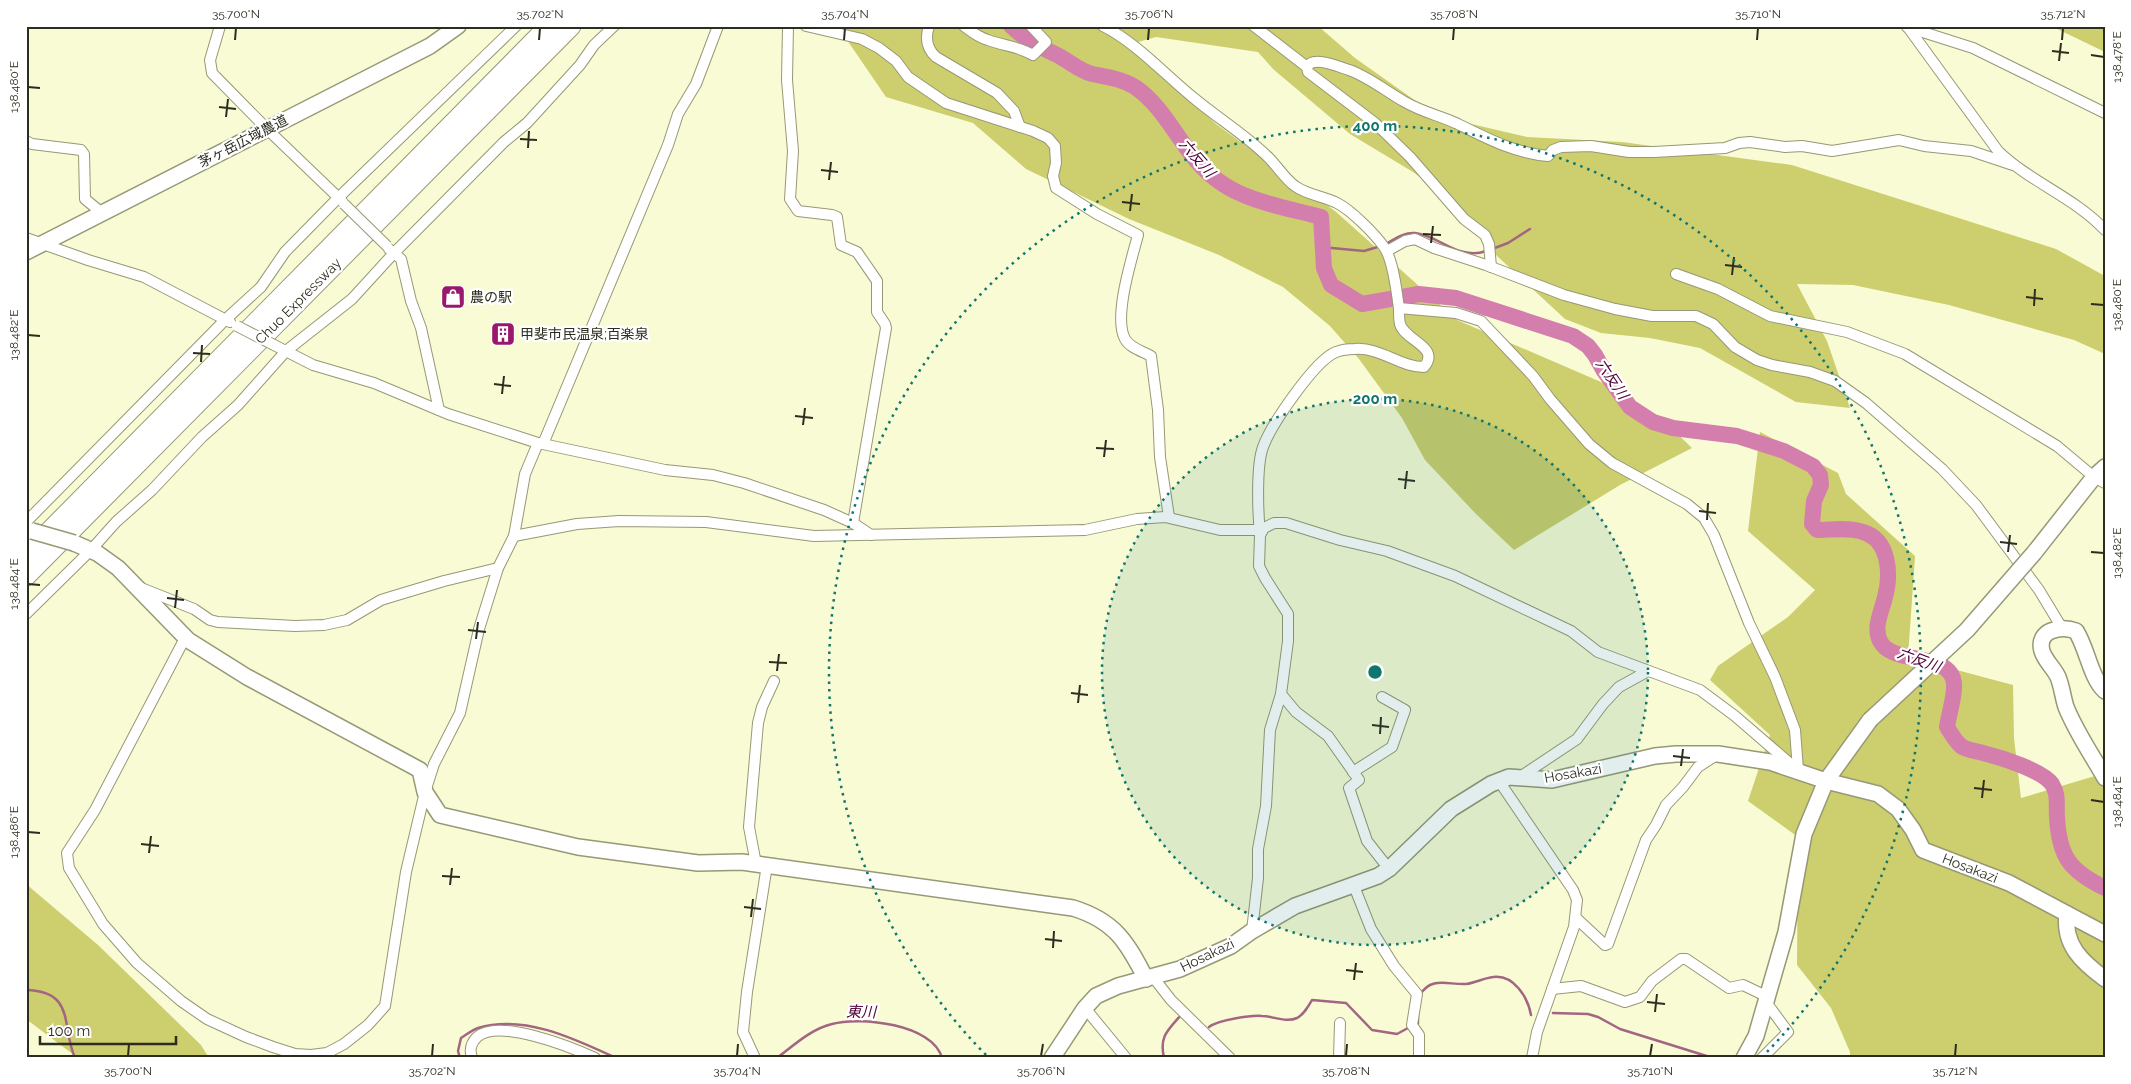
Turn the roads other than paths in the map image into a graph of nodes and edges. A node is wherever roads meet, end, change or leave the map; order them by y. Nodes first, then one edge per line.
1 (220, 26) edge
2 (458, 26) edge
3 (516, 26) edge
4 (549, 26) edge
5 (571, 26) edge
6 (718, 26) edge
7 (788, 26) edge
8 (806, 26) edge
9 (929, 26) edge
10 (964, 26) edge
11 (1031, 26) edge
12 (1103, 26) edge
13 (1254, 26) edge
14 (611, 27) edge
15 (1907, 27) edge
16 (1307, 67) junction
17 (2105, 113) edge
18 (1020, 127) junction
19 (268, 130) junction
20 (26, 141) edge
21 (2013, 165) junction
22 (341, 201) junction
23 (102, 213) junction
24 (2105, 230) edge
25 (26, 238) edge
26 (42, 244) junction
27 (1385, 248) junction
28 (390, 250) junction
29 (26, 252) edge
30 (1491, 267) junction
31 (1676, 274) dead end
32 (1399, 306) junction
33 (225, 320) junction
34 (286, 352) junction
35 (439, 410) junction
36 (541, 444) junction
37 (2101, 476) edge
38 (1169, 517) junction
39 (853, 523) junction
40 (28, 527) edge
41 (1259, 533) junction
42 (871, 535) junction
43 (514, 536) junction
44 (91, 550) junction
45 (26, 555) edge
46 (498, 568) junction
47 (26, 576) edge
48 (137, 587) junction
49 (26, 614) edge
50 (2062, 628) junction
51 (185, 638) junction
52 (1648, 671) junction
53 (2100, 677) edge
54 (774, 681) dead end
55 (2105, 691) edge
56 (1281, 694) junction
57 (1382, 697) dead end
58 (1718, 754) junction
59 (1798, 770) junction
60 (1353, 772) junction
61 (1520, 777) junction
62 (2105, 778) edge
63 (1826, 780) junction
64 (1499, 781) junction
65 (425, 792) junction
66 (762, 864) junction
67 (1389, 869) junction
68 (1354, 886) junction
69 (2067, 914) junction
70 (1576, 918) junction
71 (1252, 931) junction
72 (2105, 934) edge
73 (1149, 978) junction
74 (2105, 979) edge
75 (1552, 989) junction
76 (1767, 999) junction
77 (1085, 1008) junction
78 (1340, 1023) dead end
79 (472, 1058) edge
80 (595, 1058) edge
81 (755, 1058) edge
82 (1052, 1058) edge
83 (1126, 1058) edge
84 (1230, 1058) edge
85 (1339, 1058) edge
86 (1419, 1058) edge
87 (1532, 1058) edge
88 (1744, 1058) edge
89 (1762, 1058) edge

1 - 19 street
2 - 19 street, 茅ヶ岳広域農道
3 - 22 street
4 - 45 highway, Chuo Expressway
5 - 47 highway, Chuo Expressway
6 - 36 street
7 - 39 street
8 - 18 street
9 - 18 street
10 - 11 street
12 - 27 street
13 - 16 street
14 - 28 street
15 - 17 street
15 - 21 street
16 - 21 street
16 - 30 street
18 - 38 street
19 - 22 street
19 - 23 street, 茅ヶ岳広域農道
20 - 23 street
21 - 24 street
22 - 28 street, bridge
22 - 33 street
23 - 26 street, 茅ヶ岳広域農道
25 - 26 street
26 - 29 street, 茅ヶ岳広域農道
26 - 33 street
27 - 30 street
27 - 32 street
28 - 34 street
28 - 35 street
30 - 50 street
31 - 37 street
32 - 41 street
32 - 59 street
33 - 34 street, bridge
33 - 40 street
34 - 35 street
34 - 44 street
35 - 36 street
36 - 39 street
36 - 43 street
37 - 63 street, bridge
38 - 41 street
38 - 42 street
39 - 42 street
40 - 44 street, bridge
41 - 52 street
41 - 56 street
42 - 43 street
43 - 46 street
44 - 48 street
44 - 49 street
46 - 48 street
46 - 65 street
48 - 51 street
50 - 53 street
50 - 62 street
51 - 65 street
51 - 65 street
52 - 59 street
52 - 61 street
53 - 55 street
54 - 66 street
56 - 60 street
56 - 71 street
57 - 60 street
58 - 59 street, Hosakazi
58 - 61 street, Hosakazi
58 - 70 street
59 - 63 street, Hosakazi
60 - 67 street
61 - 64 street, Hosakazi
63 - 69 street, Hosakazi
63 - 76 street
64 - 67 street, Hosakazi
64 - 70 street
65 - 66 street
66 - 73 street
66 - 81 street
67 - 68 street, Hosakazi
68 - 71 street, Hosakazi
68 - 86 street
69 - 72 street, Hosakazi
69 - 74 street
70 - 75 street
71 - 73 street, Hosakazi
73 - 77 street, Hosakazi
73 - 84 street
75 - 76 street
75 - 87 street
76 - 88 street
76 - 89 street
77 - 82 street, Hosakazi
77 - 83 street
78 - 85 street
79 - 80 street

